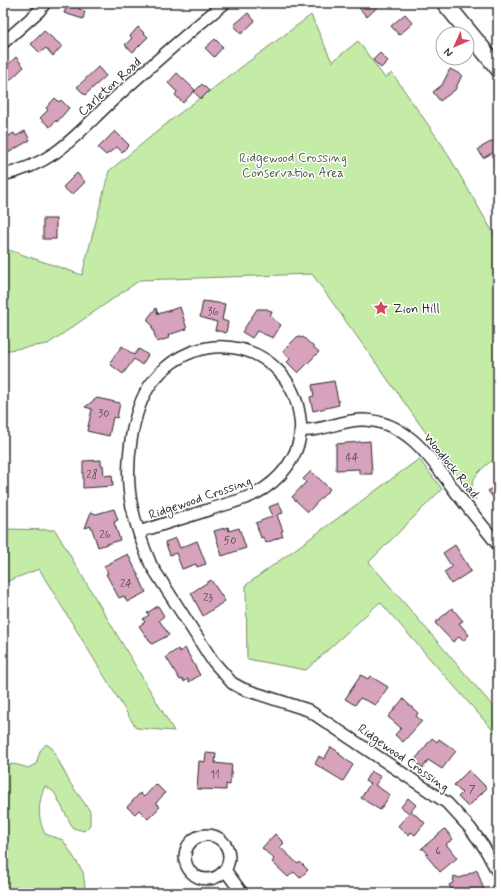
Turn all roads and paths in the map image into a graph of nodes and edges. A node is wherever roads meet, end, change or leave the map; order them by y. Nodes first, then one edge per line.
1 (45, 3) edge
2 (225, 3) edge
3 (445, 3) edge
4 (3, 43) edge
5 (498, 68) edge
6 (3, 175) edge
7 (301, 430) junction
8 (139, 532) junction
9 (498, 545) edge
10 (225, 870) junction
11 (498, 873) edge
12 (242, 893) edge

1 - 4 street
2 - 6 street, Carleton Road
3 - 5 main road
7 - 8 street, Ridgewood Crossing
7 - 8 street, Ridgewood Crossing
7 - 9 street, Woodlock Road
8 - 11 street, Ridgewood Crossing
10 - 10 street
10 - 12 street

